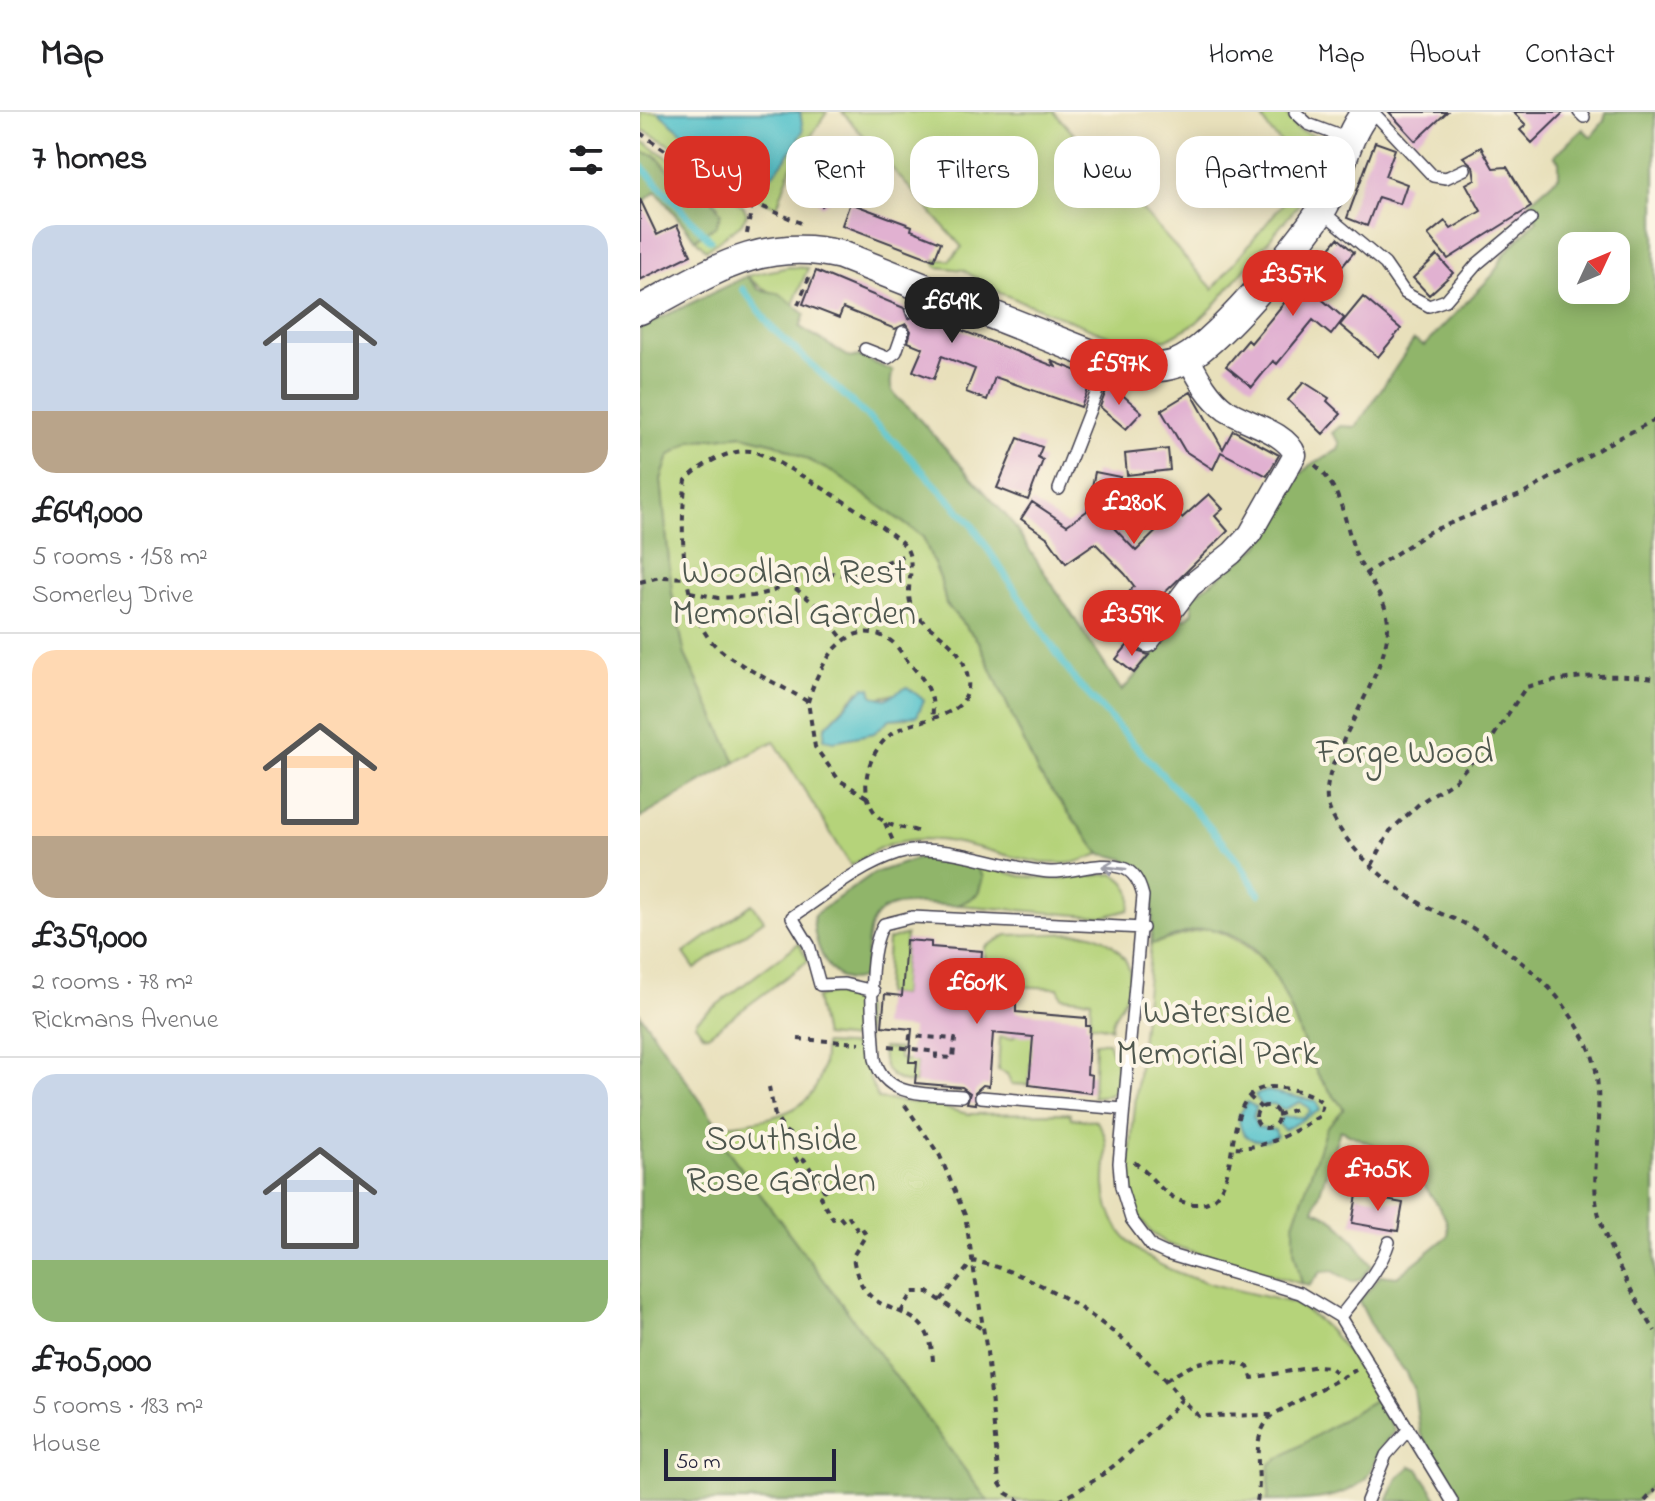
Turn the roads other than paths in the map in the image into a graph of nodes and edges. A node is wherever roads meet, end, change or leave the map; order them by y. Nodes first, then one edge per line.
1 (1295, 112) edge
2 (1366, 112) edge
3 (1373, 112) edge
4 (1340, 136) edge
5 (1350, 136) edge
6 (1465, 169) dead end
7 (1322, 208) edge
8 (1321, 211) junction
9 (1531, 219) dead end
10 (640, 310) edge
11 (903, 332) dead end
12 (865, 349) dead end
13 (1188, 358) junction
14 (1109, 361) junction
15 (1059, 489) dead end
16 (1148, 641) dead end
17 (1143, 928) junction
18 (874, 991) junction
19 (962, 1096) dead end
20 (981, 1097) dead end
21 (1123, 1109) junction
22 (1389, 1242) dead end
23 (1340, 1317) junction
24 (1408, 1430) junction
25 (1367, 1501) edge
26 (1452, 1501) edge

1 - 4 lane
2 - 5 street
3 - 6 lane
7 - 8 street
8 - 9 lane
8 - 13 street
10 - 14 street
11 - 12 lane
13 - 14 street
13 - 16 street
14 - 15 lane
17 - 18 lane
17 -> 18 lane
17 - 21 lane
18 - 19 lane
20 - 21 lane
21 - 23 lane
22 - 23 lane
23 - 24 lane
24 - 25 lane
24 - 26 lane

